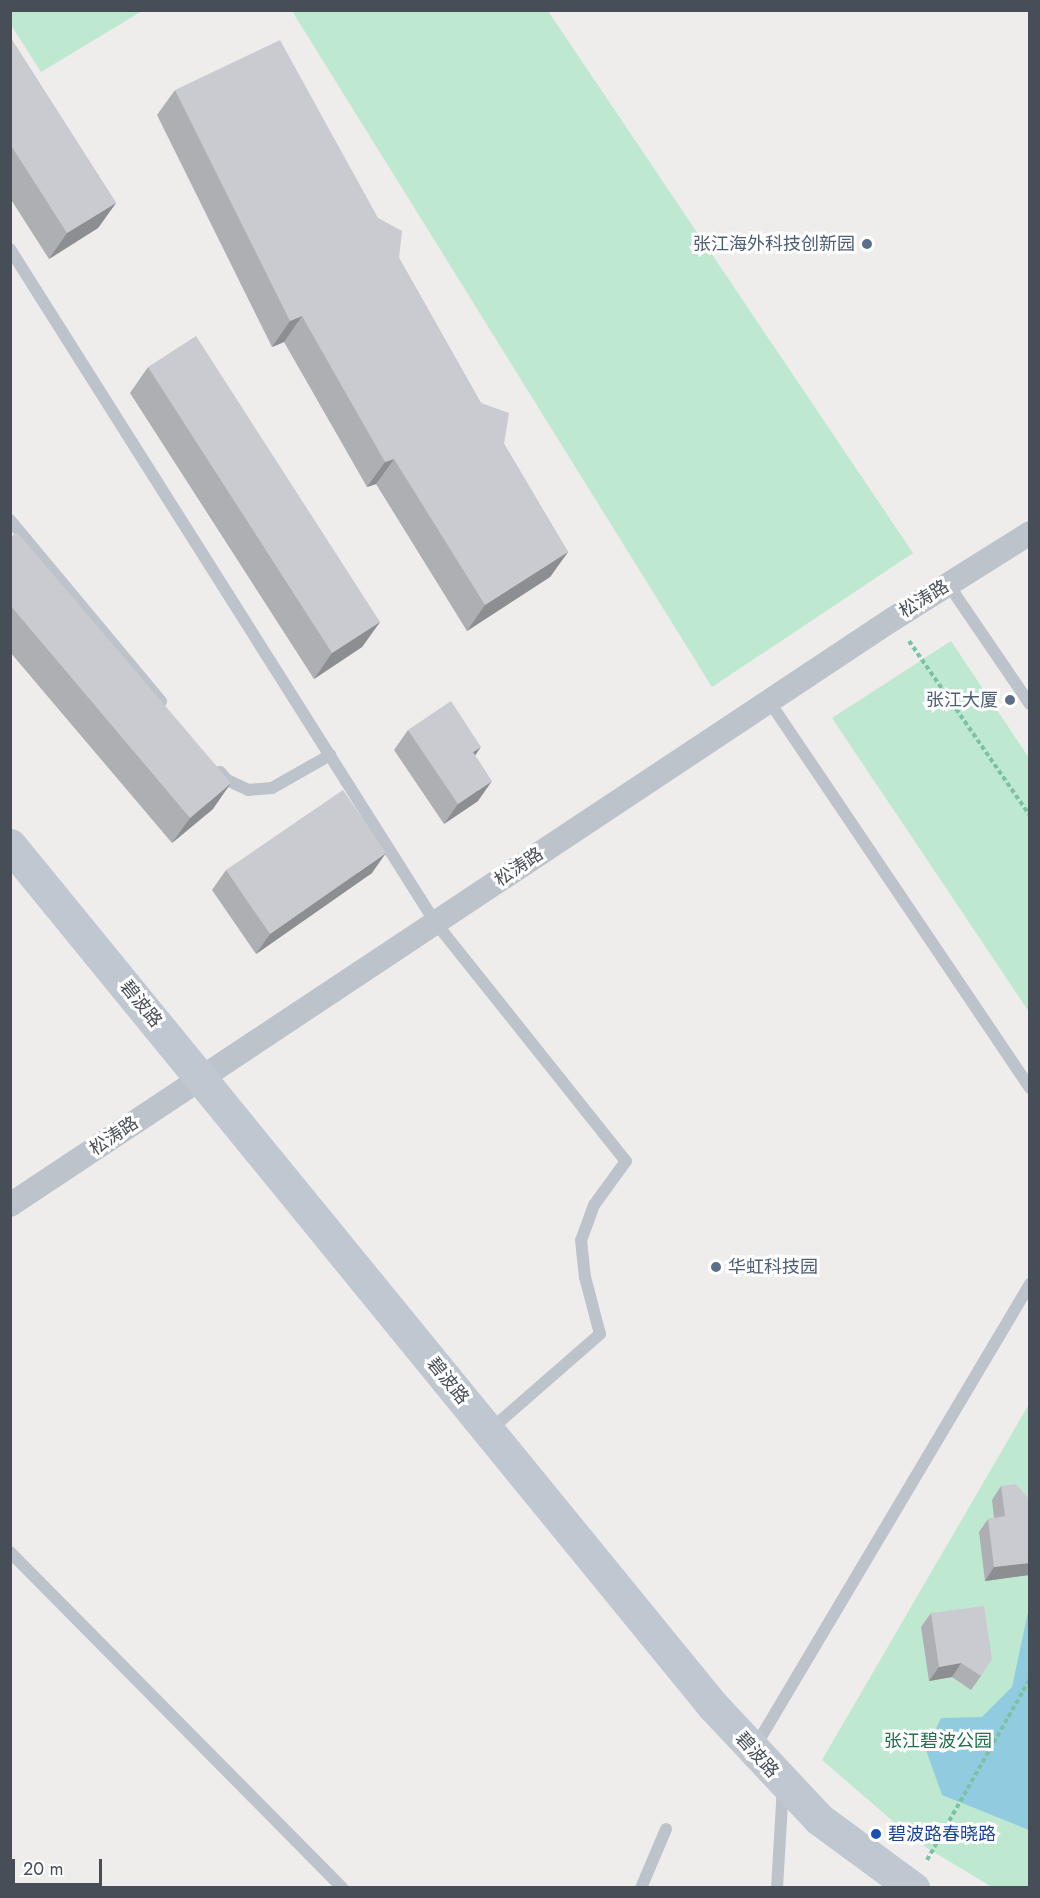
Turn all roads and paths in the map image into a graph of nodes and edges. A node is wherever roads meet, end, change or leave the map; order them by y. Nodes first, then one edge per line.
1 (10, 249) edge
2 (10, 520) edge
3 (1029, 533) edge
4 (948, 584) junction
5 (893, 619) junction
6 (769, 701) junction
7 (1029, 704) edge
8 (167, 708) edge
9 (330, 755) junction
10 (212, 762) edge
11 (1029, 816) edge
12 (10, 845) edge
13 (435, 922) junction
14 (201, 1077) junction
15 (1029, 1088) edge
16 (10, 1205) edge
17 (1029, 1284) edge
18 (489, 1431) junction
19 (10, 1552) edge
20 (1029, 1679) edge
21 (753, 1751) junction
22 (784, 1784) junction
23 (666, 1829) dead end
24 (342, 1887) edge
25 (641, 1887) edge
26 (777, 1887) edge
27 (912, 1887) edge

1 - 9 lane
2 - 8 lane
3 - 4 street, 松涛路
4 - 5 street, 松涛路
4 - 7 lane
5 - 6 street, 松涛路
5 - 11 path
6 - 13 street, 松涛路
6 - 15 lane
9 - 10 lane
9 - 13 lane
12 - 14 street, 碧波路
13 - 14 street, 松涛路
13 - 18 lane
14 - 16 street, 松涛路
14 - 18 street, 碧波路
17 - 21 lane
18 - 21 street, 碧波路
19 - 24 lane
20 - 27 path
21 - 22 street, 碧波路
22 - 26 lane
22 - 27 street, 碧波路
23 - 25 lane

